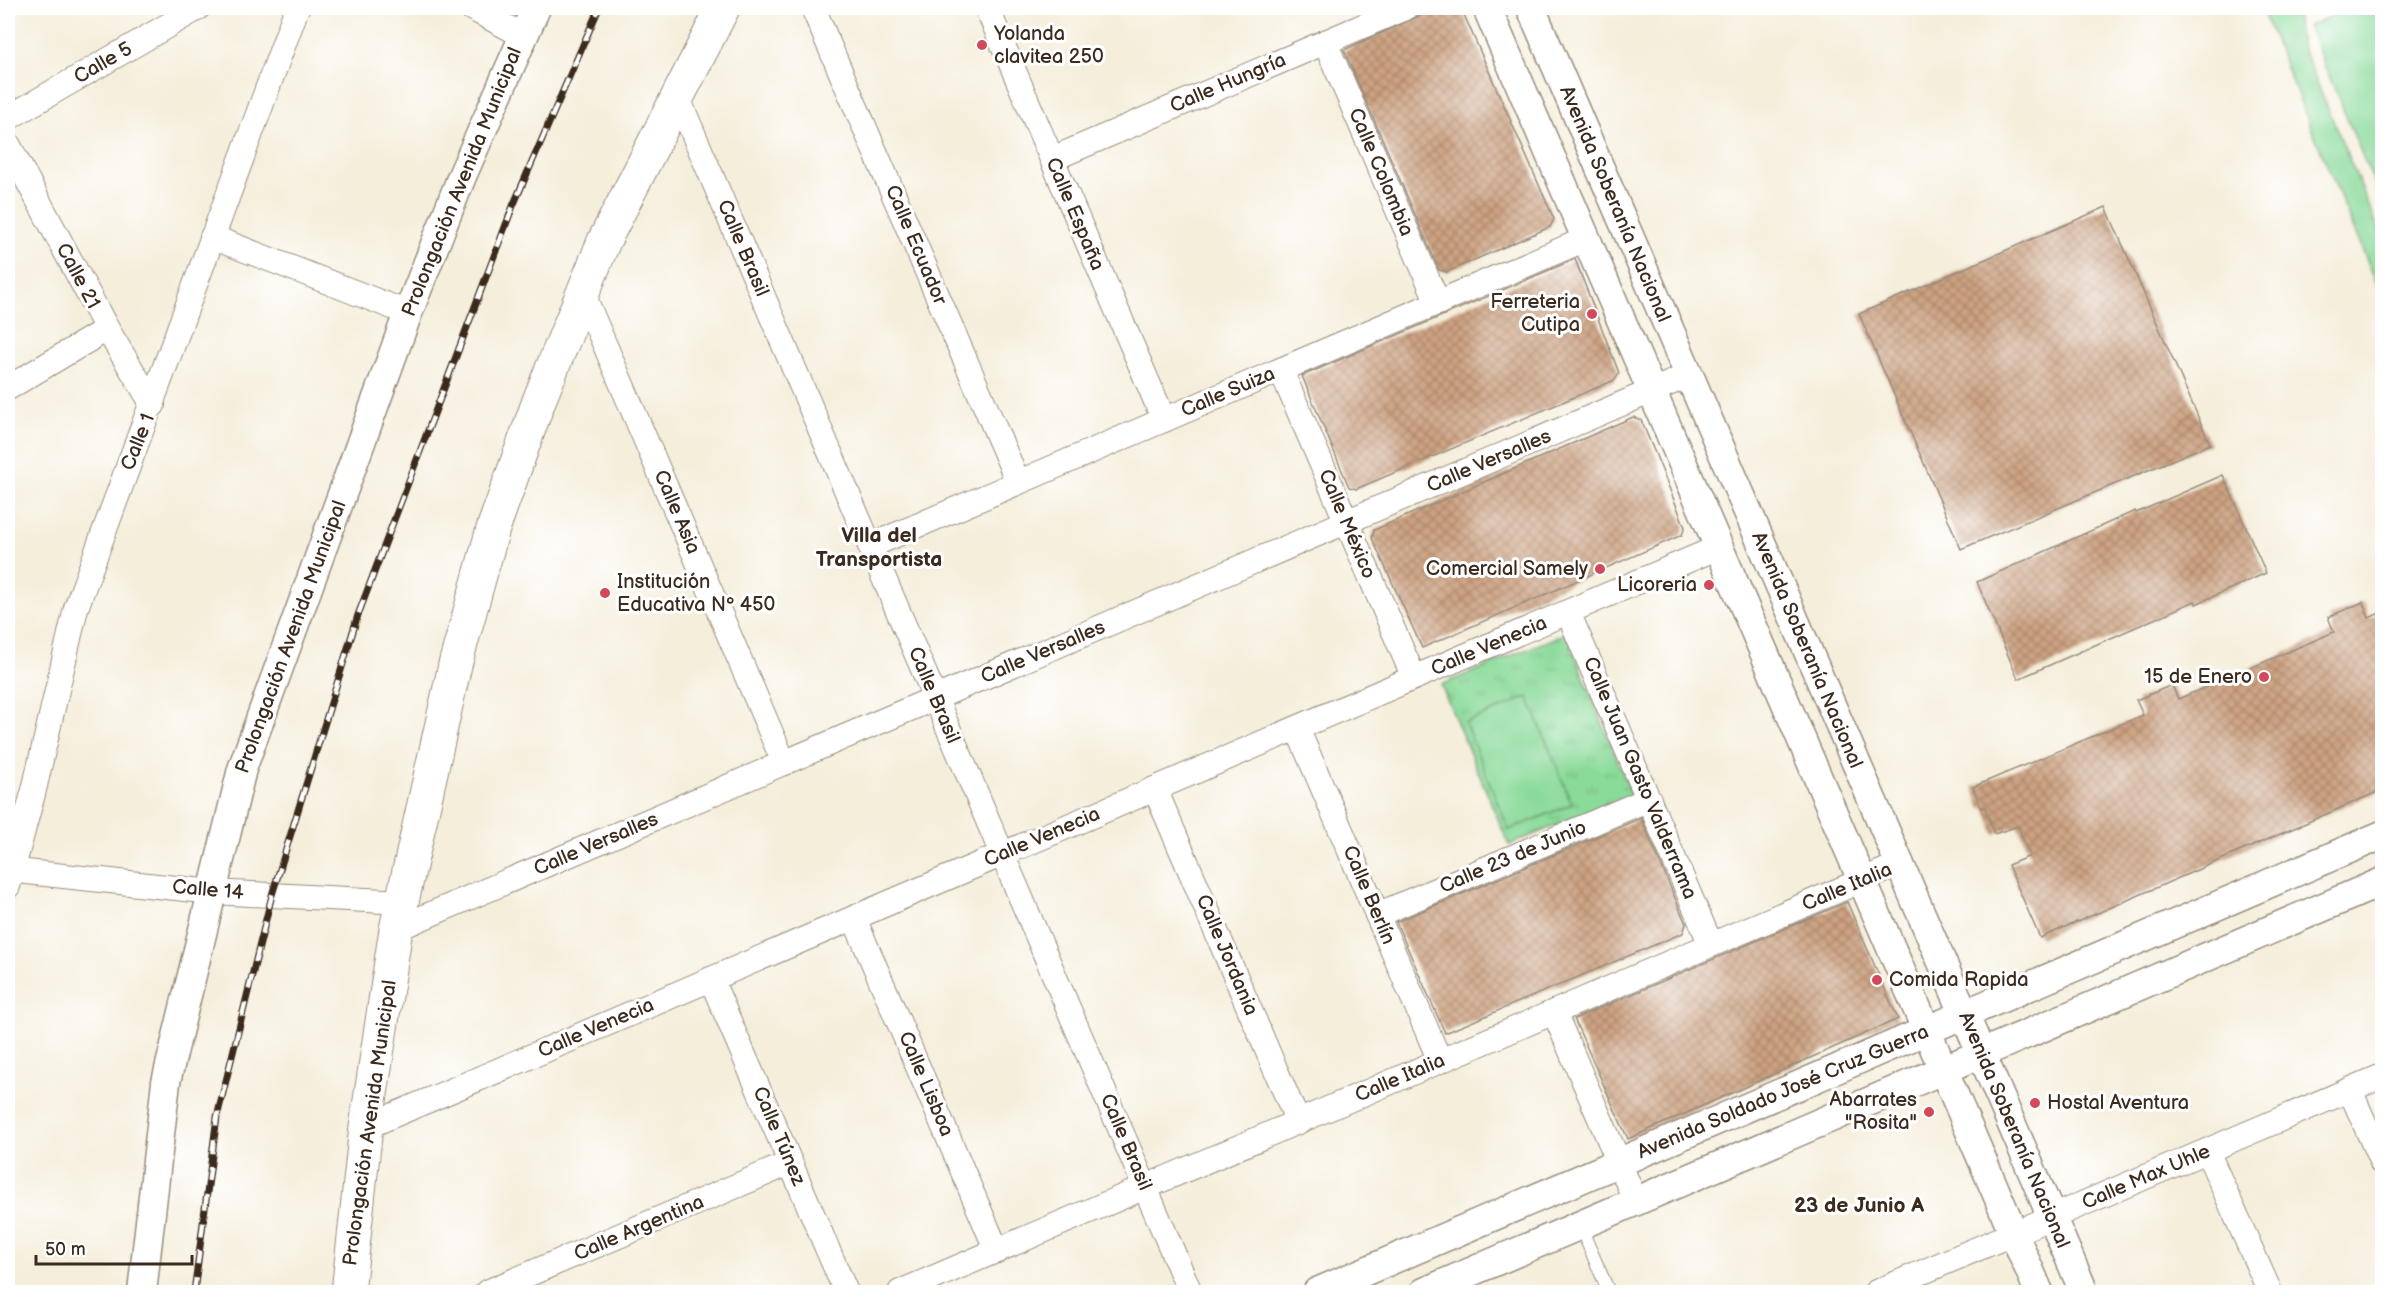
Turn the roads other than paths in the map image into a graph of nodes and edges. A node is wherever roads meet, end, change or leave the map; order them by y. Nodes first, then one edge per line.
1 (198, 8) edge
2 (297, 8) edge
3 (471, 8) edge
4 (536, 8) edge
5 (723, 8) edge
6 (813, 8) edge
7 (1405, 8) edge
8 (1487, 8) edge
9 (1531, 8) edge
10 (994, 10) edge
11 (522, 35) junction
12 (1325, 42) junction
13 (678, 98) junction
14 (8, 118) edge
15 (8, 144) edge
16 (1052, 159) junction
17 (213, 237) junction
18 (1586, 239) junction
19 (583, 294) junction
20 (1438, 303) junction
21 (408, 313) junction
22 (107, 329) junction
23 (1281, 370) junction
24 (1689, 375) junction
25 (8, 388) edge
26 (1652, 392) junction
27 (153, 405) junction
28 (1164, 420) junction
29 (1018, 482) junction
30 (1346, 522) junction
31 (870, 546) junction
32 (1719, 547) junction
33 (1568, 612) junction
34 (1413, 678) junction
35 (936, 698) junction
36 (1297, 728) junction
37 (784, 763) junction
38 (1155, 789) junction
39 (1649, 799) junction
40 (2382, 836) edge
41 (1002, 854) junction
42 (1900, 864) junction
43 (9, 875) edge
44 (1862, 880) junction
45 (2382, 882) edge
46 (213, 891) junction
47 (1377, 915) junction
48 (400, 916) junction
49 (854, 918) junction
50 (1712, 945) junction
51 (711, 979) junction
52 (1554, 1012) junction
53 (1964, 1015) junction
54 (1927, 1031) junction
55 (1981, 1054) junction
56 (1440, 1061) junction
57 (1944, 1070) junction
58 (2382, 1076) edge
59 (2350, 1090) junction
60 (1298, 1122) junction
61 (366, 1127) junction
62 (2207, 1151) junction
63 (790, 1162) junction
64 (1619, 1163) junction
65 (2382, 1163) edge
66 (1145, 1188) junction
67 (1636, 1202) junction
68 (2052, 1218) junction
69 (1580, 1226) junction
70 (2014, 1234) junction
71 (997, 1251) junction
72 (142, 1293) edge
73 (348, 1293) edge
74 (487, 1293) edge
75 (846, 1293) edge
76 (900, 1293) edge
77 (1190, 1293) edge
78 (1317, 1293) edge
79 (1424, 1293) edge
80 (1609, 1293) edge
81 (1876, 1293) edge
82 (2039, 1293) edge
83 (2084, 1293) edge
84 (2270, 1293) edge

1 - 14 street, Calle 5
2 - 17 street, Calle 1
3 - 11 street
4 - 11 street, Prolongación Avenida Municipal
5 - 13 main road, Prolongación Avenida Municipal
6 - 29 street, Calle Ecuador
7 - 12 street, Calle Hungría
8 - 18 street, Avenida Soberanía Nacional
9 - 24 street, Avenida Soberanía Nacional
10 - 16 street, Calle España
11 - 21 street, Prolongación Avenida Municipal
12 - 16 street, Calle Hungría
12 - 20 street, Calle Colombia
13 - 19 main road, Prolongación Avenida Municipal
13 - 31 street, Calle Brasil
15 - 22 street, Calle 21
16 - 28 street, Calle España
17 - 21 street
17 - 27 street, Calle 1
18 - 20 street, Calle Suiza
18 - 26 street, Avenida Soberanía Nacional
19 - 37 street, Calle Asia
19 - 48 main road, Prolongación Avenida Municipal
20 - 23 street, Calle Suiza
21 - 46 street, Prolongación Avenida Municipal
22 - 25 street
22 - 27 street, Calle 21
23 - 28 street, Calle Suiza
23 - 30 street, Calle México
24 - 26 street, Calle Versalles
24 - 42 street, Avenida Soberanía Nacional
26 - 30 street, Calle Versalles
26 - 32 street, Avenida Soberanía Nacional
27 - 43 street, Calle 1
28 - 29 street, Calle Suiza
29 - 31 street, Calle Suiza
30 - 34 street, Calle México
30 - 35 street, Calle Versalles
31 - 35 street, Calle Brasil
32 - 33 street, Calle Venecia
32 - 44 street, Avenida Soberanía Nacional
33 - 34 street, Calle Venecia
33 - 39 street, Calle Juan Gasto Valderrama
34 - 36 street, Calle Venecia
35 - 37 street, Calle Versalles
35 - 41 street, Calle Brasil
36 - 38 street, Calle Venecia
36 - 47 street, Calle Berlín
37 - 48 street, Calle Versalles
38 - 41 street, Calle Venecia
38 - 60 street, Calle Jordania
39 - 47 street, Calle 23 de Junio
39 - 50 street, Calle Juan Gasto Valderrama
40 - 53 street, Avenida Soldado José Cruz Guerra
41 - 49 street, Calle Venecia
41 - 66 street, Calle Brasil
42 - 44 street, Calle Italia
42 - 53 street, Avenida Soberanía Nacional
43 - 46 street, Calle 14
44 - 50 street, Calle Italia
44 - 54 street, Avenida Soberanía Nacional
45 - 55 street
46 - 48 street, Calle 14
46 - 72 street, Prolongación Avenida Municipal
47 - 56 street, Calle Berlín
48 - 61 main road, Prolongación Avenida Municipal
49 - 51 street, Calle Venecia
49 - 71 street, Calle Lisboa
50 - 52 street, Calle Italia
51 - 61 street, Calle Venecia
51 - 63 street, Calle Túnez
52 - 56 street, Calle Italia
52 - 64 street
53 - 54 street, Avenida Soldado José Cruz Guerra
53 - 55 street, Avenida Soberanía Nacional
54 - 57 street, Avenida Soberanía Nacional
54 - 64 street, Avenida Soldado José Cruz Guerra
55 - 57 street
55 - 68 street, Avenida Soberanía Nacional
56 - 60 street, Calle Italia
57 - 67 street
57 - 70 street, Avenida Soberanía Nacional
58 - 59 street, Calle Max Uhle
59 - 62 street, Calle Max Uhle
59 - 65 street
60 - 66 street, Calle Italia
61 - 73 main road, Prolongación Avenida Municipal
62 - 68 street, Calle Max Uhle
62 - 84 street
63 - 74 street, Calle Argentina
63 - 75 street, Calle Túnez
64 - 67 street
64 - 78 street, Avenida Soldado José Cruz Guerra
66 - 71 street, Calle Italia
66 - 77 street, Calle Brasil
67 - 69 street
68 - 70 street, Calle Max Uhle
68 - 83 street, Avenida Soberanía Nacional
69 - 79 street
69 - 80 lane
70 - 81 street, Calle Max Uhle
70 - 82 street, Avenida Soberanía Nacional
71 - 76 street, Calle Italia

